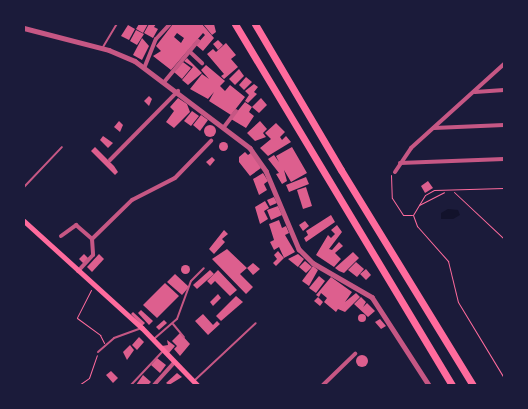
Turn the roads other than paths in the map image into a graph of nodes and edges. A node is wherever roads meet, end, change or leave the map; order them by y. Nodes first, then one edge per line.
1 (117, 24) edge
2 (170, 24) edge
3 (235, 24) edge
4 (256, 24) edge
5 (24, 28) edge
6 (198, 41) dead end
7 (102, 49) junction
8 (189, 51) junction
9 (202, 63) dead end
10 (504, 64) edge
11 (145, 66) junction
12 (165, 81) junction
13 (504, 90) edge
14 (178, 91) junction
15 (475, 92) junction
16 (236, 111) dead end
17 (504, 125) edge
18 (224, 127) junction
19 (434, 128) junction
20 (211, 141) dead end
21 (62, 147) dead end
22 (504, 159) edge
23 (110, 160) dead end
24 (400, 163) junction
25 (395, 172) road end
26 (24, 187) edge
27 (24, 221) edge
28 (61, 236) dead end
29 (92, 239) junction
30 (204, 268) dead end
31 (78, 271) junction
32 (256, 322) dead end
33 (173, 324) junction
34 (142, 328) junction
35 (184, 336) dead end
36 (153, 340) junction
37 (164, 350) junction
38 (98, 352) road end
39 (356, 354) dead end
40 (176, 362) junction
41 (195, 383) edge
42 (131, 385) edge
43 (154, 385) edge
44 (322, 385) edge
45 (429, 385) edge
46 (452, 385) edge
47 (474, 385) edge

1 - 7 lane
2 - 11 street
3 - 46 highway
4 - 47 highway
5 - 7 street
6 - 8 street
7 - 11 street
8 - 9 street
8 - 12 street
10 - 15 street
11 - 12 street
12 - 14 street
13 - 15 street
14 - 18 street
14 - 23 street
15 - 19 street
16 - 18 street
17 - 19 street
18 - 45 street
19 - 24 street
20 - 29 street
21 - 26 lane
22 - 24 street
24 - 25 street
27 - 31 main road
28 - 29 street
29 - 31 street
30 - 33 lane
31 - 34 main road
32 - 41 lane
33 - 35 lane
33 - 36 lane
34 - 36 main road
34 - 38 lane
36 - 37 main road
37 - 40 main road
37 - 42 lane
39 - 44 street
40 - 41 main road
40 - 43 street

